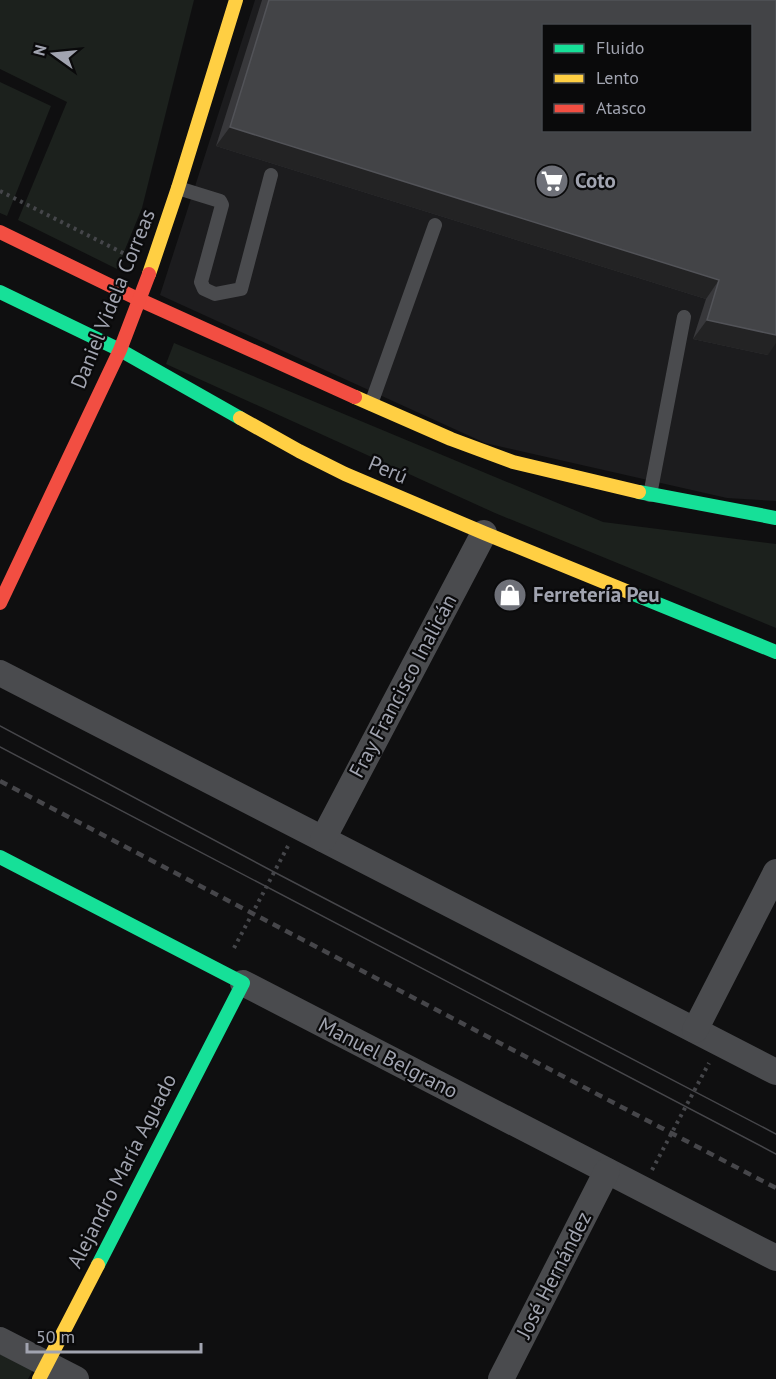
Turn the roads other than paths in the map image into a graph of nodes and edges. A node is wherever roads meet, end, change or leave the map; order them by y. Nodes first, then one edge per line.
1 (236, 0) edge
2 (271, 176) dead end
3 (178, 188) junction
4 (435, 225) dead end
5 (0, 232) edge
6 (0, 292) edge
7 (140, 300) junction
8 (684, 317) dead end
9 (120, 350) junction
10 (371, 404) junction
11 (650, 495) junction
12 (776, 519) edge
13 (484, 533) junction
14 (0, 603) edge
15 (776, 652) edge
16 (0, 672) edge
17 (323, 839) junction
18 (0, 857) edge
19 (776, 872) edge
20 (232, 978) junction
21 (695, 1030) junction
22 (776, 1072) edge
23 (607, 1171) junction
24 (776, 1258) edge
25 (0, 1340) edge
26 (43, 1371) edge
27 (76, 1379) edge
28 (501, 1379) edge

1 - 3 main road, Daniel Videla Correas
2 - 3 lane
3 - 7 main road, Daniel Videla Correas
4 - 10 lane
5 - 7 main road
6 - 9 main road, Perú
7 - 9 main road, Daniel Videla Correas
7 - 10 main road
8 - 11 lane
9 - 13 main road, Perú
9 - 14 main road, Daniel Videla Correas
10 - 11 main road
11 - 12 main road
13 - 15 main road, Perú
13 - 17 street, Fray Francisco Inalicán
16 - 17 street
17 - 21 street
18 - 20 main road, Manuel Belgrano
19 - 21 street
20 - 23 street, Manuel Belgrano
20 - 26 main road, Alejandro María Aguado
21 - 22 street
23 - 24 street, Manuel Belgrano
23 - 28 street, José Hernández
25 - 26 street
26 - 27 street

